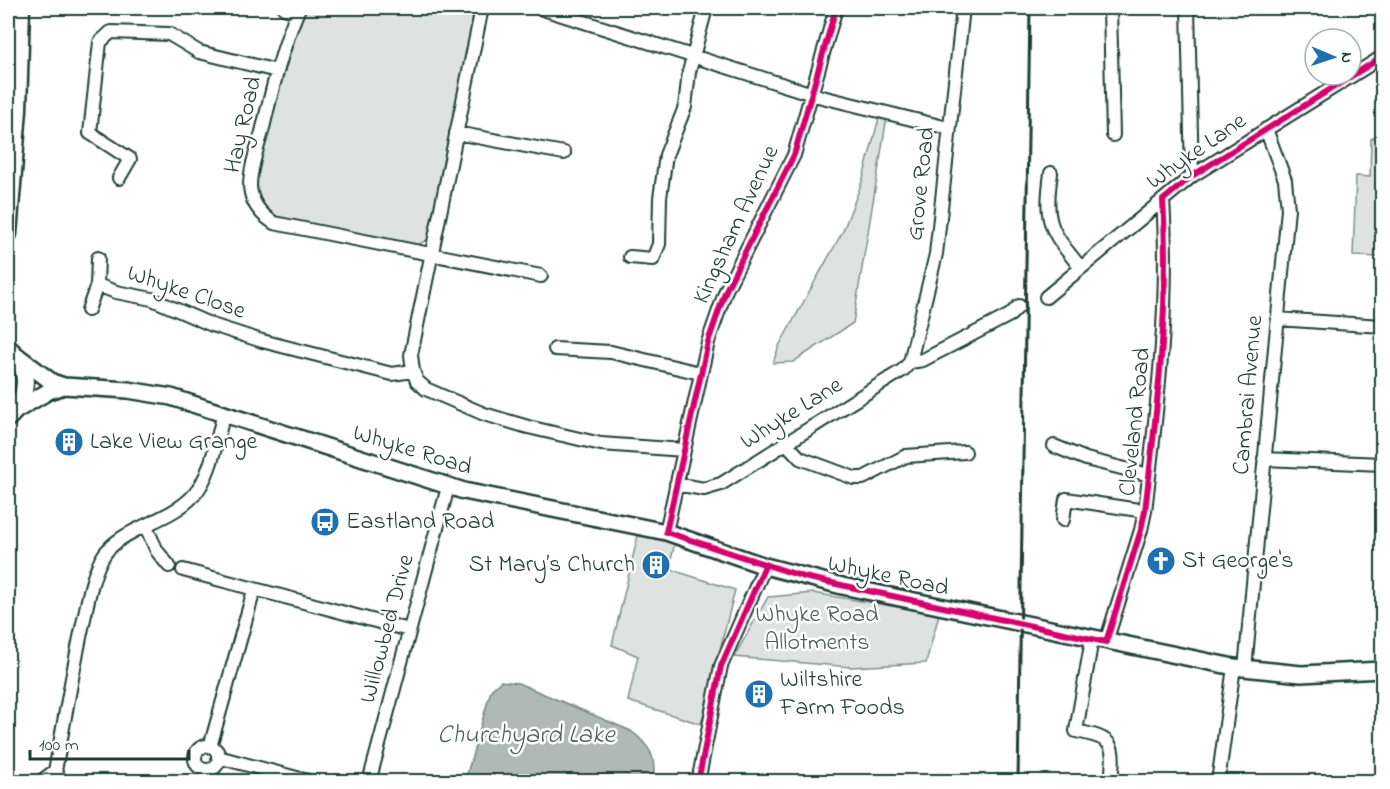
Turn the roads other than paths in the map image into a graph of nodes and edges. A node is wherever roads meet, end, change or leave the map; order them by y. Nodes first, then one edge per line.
1 (21, 8) edge
2 (284, 8) edge
3 (482, 8) edge
4 (540, 8) edge
5 (706, 8) edge
6 (836, 8) edge
7 (963, 8) edge
8 (1110, 8) edge
9 (1188, 8) edge
10 (298, 10) edge
11 (694, 55) junction
12 (1383, 57) edge
13 (277, 71) junction
14 (813, 93) junction
15 (948, 128) junction
16 (1266, 129) junction
17 (456, 133) junction
18 (1113, 135) dead end
19 (564, 153) dead end
20 (1051, 173) dead end
21 (1192, 176) junction
22 (119, 178) dead end
23 (1163, 200) junction
24 (8, 234) edge
25 (432, 255) junction
26 (630, 257) dead end
27 (98, 258) dead end
28 (1081, 268) junction
29 (541, 276) dead end
30 (97, 285) junction
31 (1046, 297) dead end
32 (1019, 306) dead end
33 (88, 310) dead end
34 (1277, 319) junction
35 (1383, 326) edge
36 (10, 349) edge
37 (555, 349) dead end
38 (910, 362) junction
39 (413, 371) junction
40 (700, 374) junction
41 (64, 386) junction
42 (224, 414) junction
43 (11, 415) edge
44 (785, 442) junction
45 (1054, 446) dead end
46 (684, 450) junction
47 (965, 452) dead end
48 (1264, 459) junction
49 (1383, 464) edge
50 (1149, 475) junction
51 (676, 484) junction
52 (448, 487) junction
53 (1144, 511) junction
54 (1063, 520) dead end
55 (146, 527) junction
56 (666, 532) junction
57 (169, 566) dead end
58 (765, 566) junction
59 (183, 570) dead end
60 (254, 590) junction
61 (409, 630) junction
62 (1099, 641) junction
63 (1239, 668) junction
64 (1383, 670) edge
65 (59, 776) edge
66 (40, 782) edge
67 (312, 782) edge
68 (369, 782) edge
69 (698, 782) edge
70 (1111, 782) edge
71 (1218, 782) edge

1 - 24 highway
2 - 10 street, Hay Road
3 - 17 street
4 - 11 street
5 - 11 street
6 - 14 street, Kingsham Avenue
7 - 15 street, Grove Road
8 - 18 street
9 - 21 street
10 - 13 street, Hay Road
11 - 14 street
11 - 26 street
12 - 16 street, Whyke Lane
13 - 22 street
13 - 25 street, Hay Road
14 - 15 street
14 - 40 street, Kingsham Avenue
15 - 38 street, Grove Road
16 - 21 street, Whyke Lane
16 - 34 street, Cambrai Avenue
17 - 19 street
17 - 25 street
20 - 28 street
21 - 23 street, Whyke Lane
23 - 28 street, Whyke Lane
23 - 50 street, Cleveland Road
25 - 29 street, Hay Road
25 - 39 street
27 - 30 street, Whyke Close
28 - 31 street, Whyke Lane
30 - 33 street, Whyke Close
30 - 39 street, Whyke Close
32 - 38 street, Whyke Lane
34 - 35 street
34 - 48 street, Cambrai Avenue
36 - 41 main road, Whyke Road
36 - 43 highway
37 - 40 street
38 - 44 street, Whyke Lane
39 - 46 street
40 - 46 street, Kingsham Avenue
41 - 42 main road, Whyke Road
41 - 43 main road, Whyke Road
42 - 52 main road, Whyke Road
42 - 55 street
44 - 47 street
44 - 51 street, Whyke Lane
45 - 50 street
46 - 51 street, Kingsham Avenue
48 - 49 street
48 - 63 street, Cambrai Avenue
50 - 53 street, Cleveland Road
51 - 56 street, Kingsham Avenue
52 - 56 main road, Whyke Road
52 - 61 street, Willowbed Drive
53 - 54 street
53 - 62 street, Cleveland Road
55 - 57 street
55 - 65 street
56 - 58 main road, Whyke Road
58 - 62 main road, Whyke Road
58 - 69 street
59 - 60 street
60 - 61 street
60 - 67 street
61 - 68 street, Willowbed Drive
62 - 63 main road, Whyke Road
62 - 70 street, Cleveland Road
63 - 64 main road, Whyke Road
63 - 71 street, Cambrai Avenue
65 - 66 street

